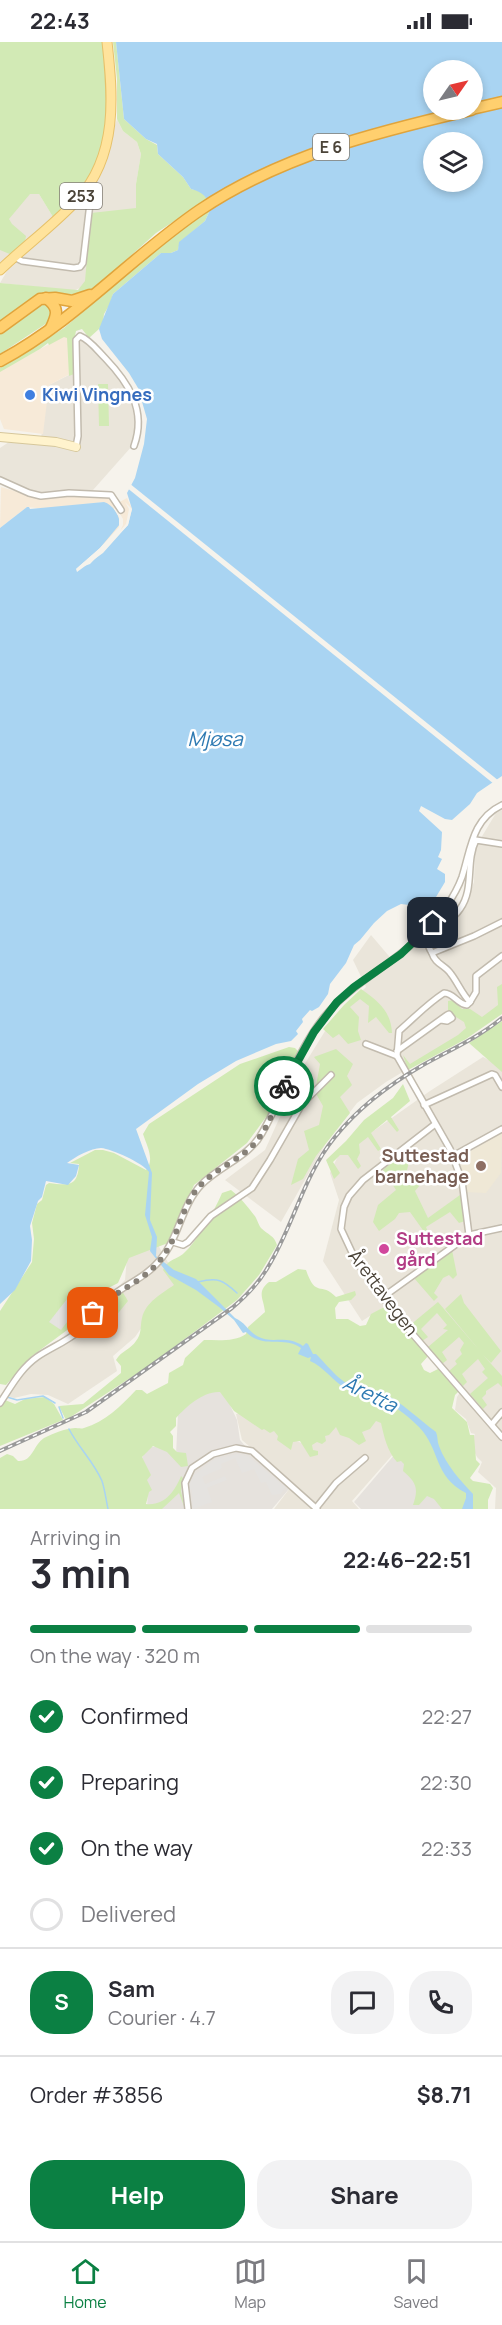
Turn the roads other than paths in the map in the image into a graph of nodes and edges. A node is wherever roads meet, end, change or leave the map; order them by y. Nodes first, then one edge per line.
1 (107, 42) edge
2 (502, 102) edge
3 (483, 106) edge
4 (429, 120) edge
5 (83, 193) junction
6 (14, 257) junction
7 (0, 270) edge
8 (96, 294) junction
9 (46, 298) junction
10 (0, 328) edge
11 (50, 330) junction
12 (0, 360) edge
13 (0, 437) edge
14 (134, 446) dead end
15 (76, 447) joint
16 (0, 480) edge
17 (121, 510) dead end
18 (502, 805) edge
19 (502, 844) edge
20 (502, 922) edge
21 (432, 953) junction
22 (502, 956) edge
23 (470, 1002) junction
24 (441, 1020) dead end
25 (366, 1044) dead end
26 (397, 1054) junction
27 (331, 1075) dead end
28 (502, 1087) edge
29 (424, 1105) junction
30 (434, 1125) junction
31 (502, 1129) edge
32 (453, 1156) junction
33 (502, 1228) edge
34 (470, 1235) junction
35 (173, 1242) junction
36 (383, 1297) junction
37 (0, 1403) edge
38 (502, 1412) edge
39 (492, 1424) junction
40 (502, 1437) edge
41 (365, 1458) dead end
42 (316, 1508) edge
43 (188, 1509) edge

1 - 5 main road, 253
2 - 3 highway, E 6
4 - 8 highway, E 6
5 - 6 main road, 253
5 - 6 street
6 - 7 main road, 253
8 - 9 highway
8 - 11 highway, E 6
9 - 10 highway
9 - 11 highway
11 - 12 highway, E 6
13 - 15 street
14 - 15 street
16 - 17 street
18 - 35 street
19 - 21 street
20 - 21 street
21 - 23 street
22 - 23 street
23 - 26 street
24 - 26 street
25 - 26 street
26 - 29 street
27 - 35 street
28 - 29 street
29 - 30 street
30 - 32 street
30 - 36 street, Årettavegen
31 - 32 street
32 - 34 street
33 - 34 street
34 - 36 street
35 - 37 street
36 - 39 street, Årettavegen
38 - 39 street
39 - 40 street, Årettavegen
41 - 42 street
42 - 43 street

